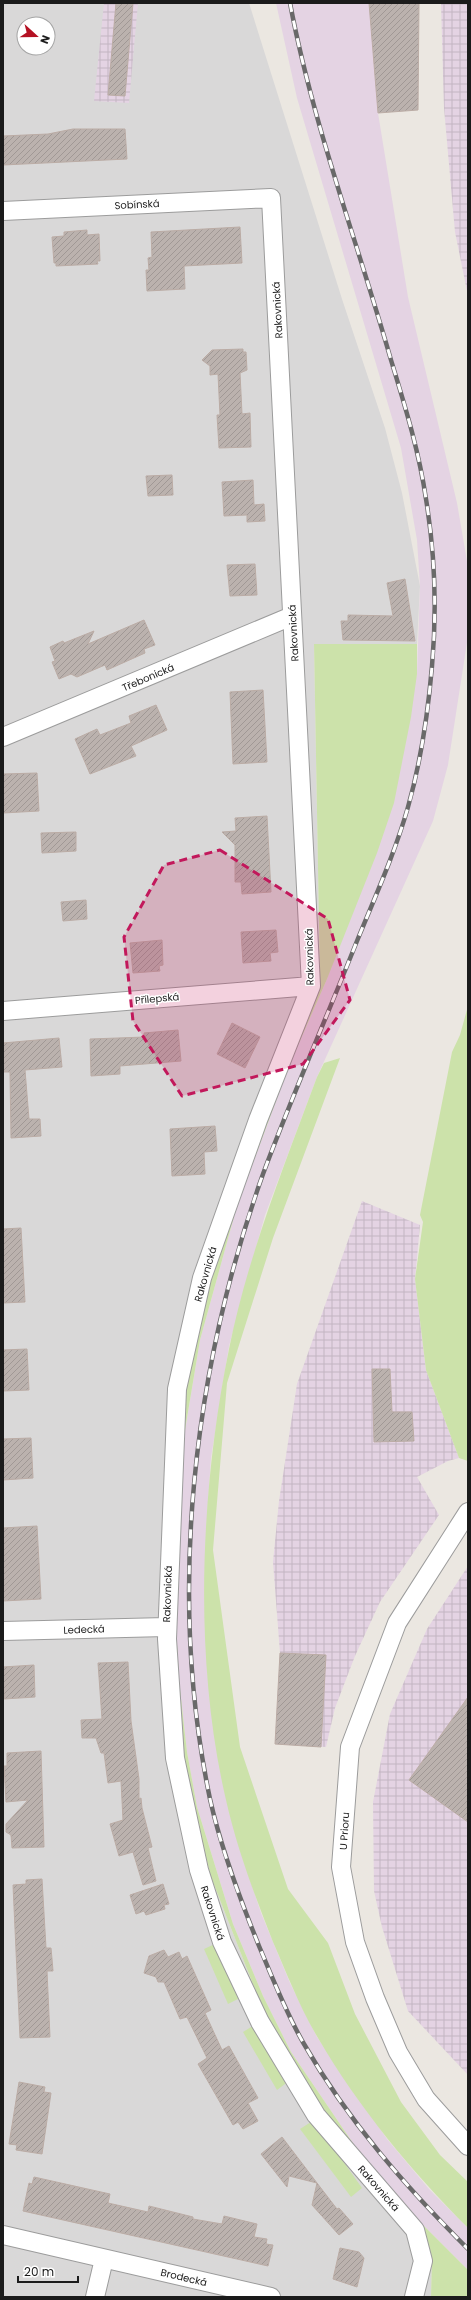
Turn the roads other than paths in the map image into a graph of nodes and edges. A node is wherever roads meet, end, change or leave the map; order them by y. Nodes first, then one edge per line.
1 (271, 198) joint
2 (3, 211) edge
3 (292, 616) junction
4 (3, 737) edge
5 (311, 986) junction
6 (3, 1011) edge
7 (468, 1512) edge
8 (166, 1627) junction
9 (3, 1631) edge
10 (468, 2146) edge
11 (3, 2235) edge
12 (104, 2259) junction
13 (95, 2297) edge
14 (271, 2297) edge
15 (414, 2297) edge

1 - 2 street, Sobínská
1 - 3 street, Rakovnická
3 - 4 street, Třebonická
3 - 5 street, Rakovnická
5 - 6 street, Přílepská
5 - 8 street, Rakovnická
7 - 10 street, U Prioru
8 - 9 street, Ledecká
8 - 15 street, Rakovnická
11 - 12 street, Brodecká
12 - 13 street
12 - 14 street, Brodecká

